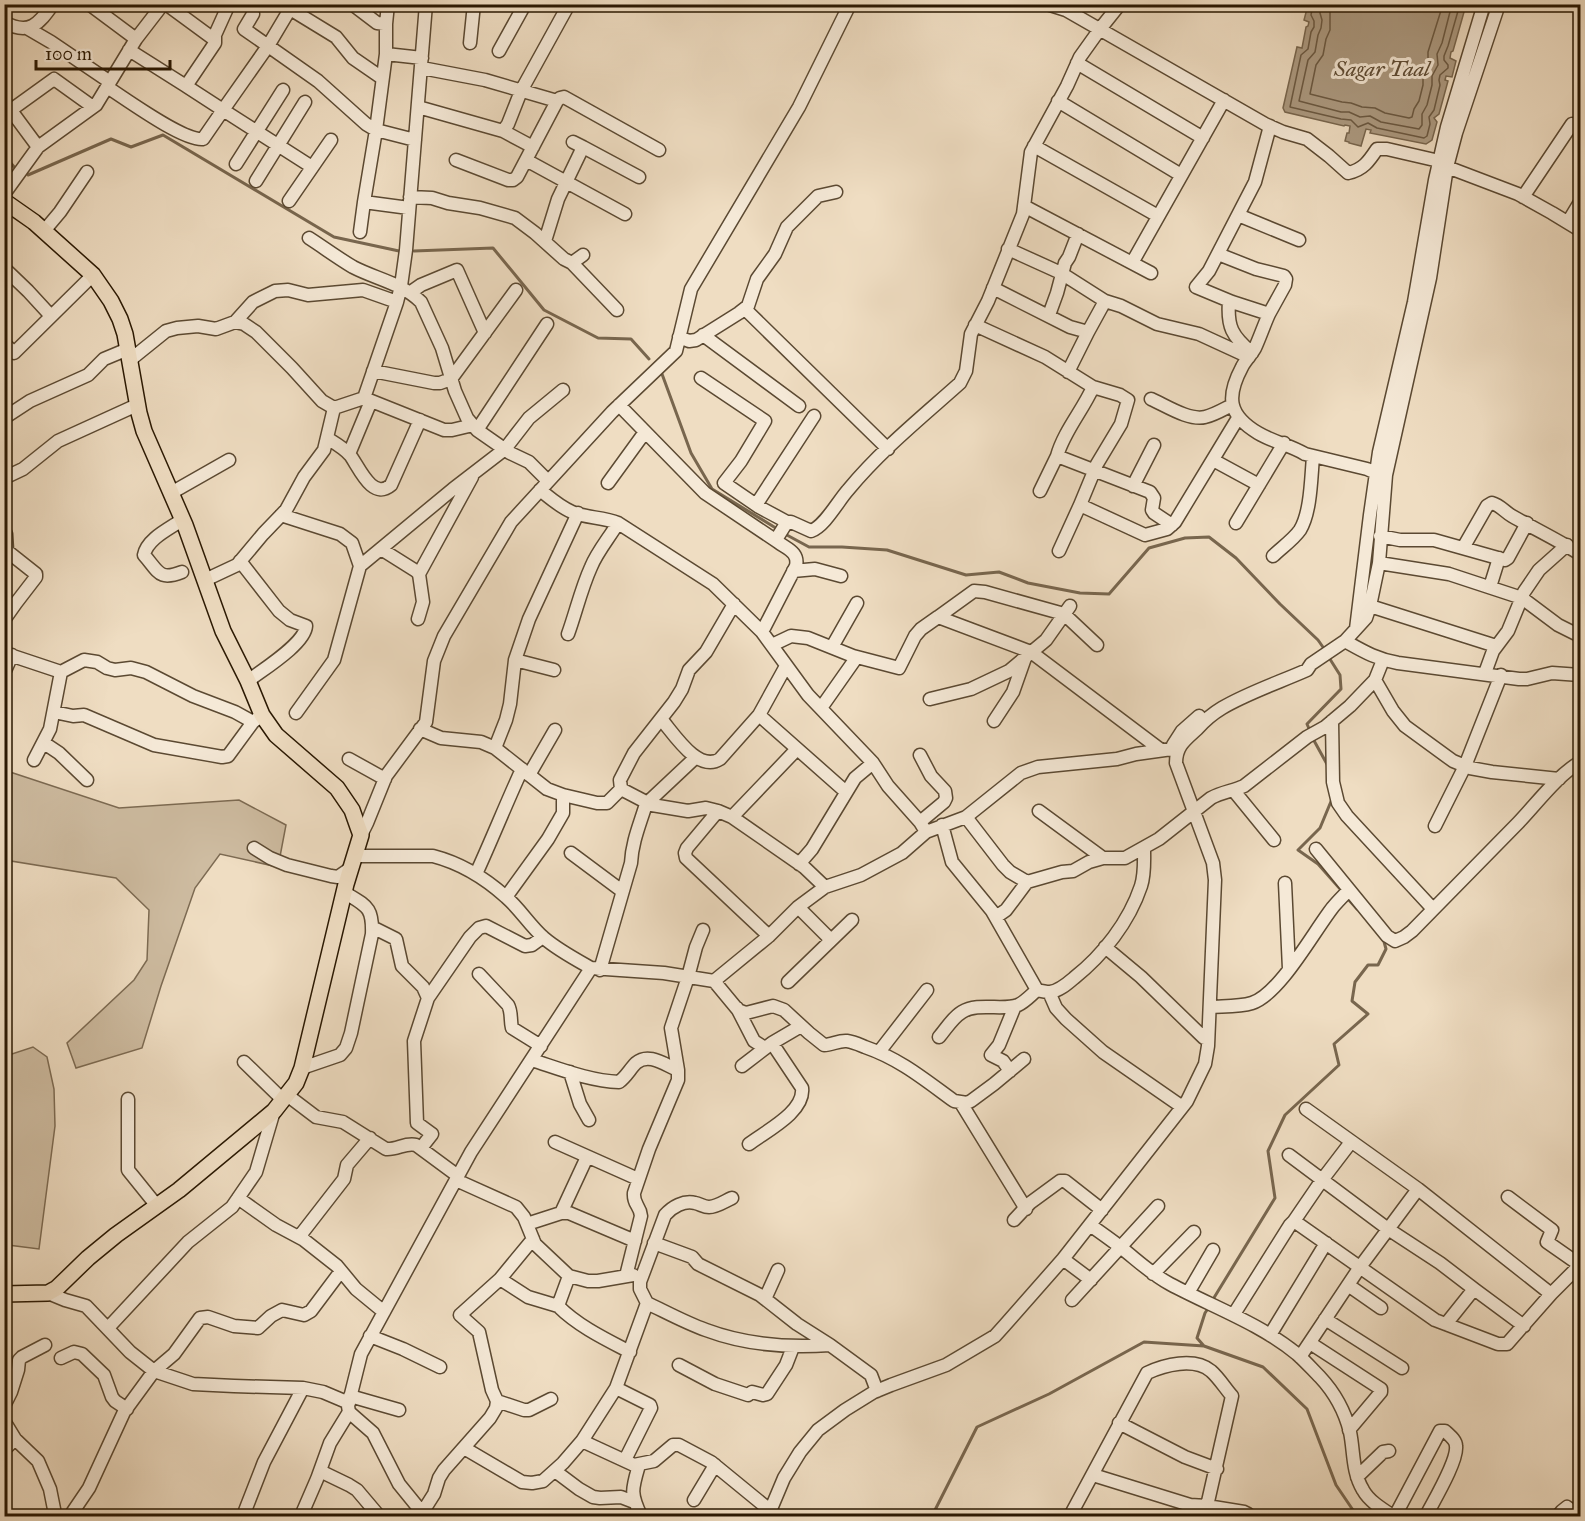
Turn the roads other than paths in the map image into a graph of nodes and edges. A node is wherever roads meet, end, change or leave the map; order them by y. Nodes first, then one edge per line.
1 (53, 4) edge
2 (89, 4) edge
3 (164, 4) edge
4 (229, 4) edge
5 (352, 4) edge
6 (387, 4) edge
7 (426, 4) edge
8 (474, 4) edge
9 (525, 4) edge
10 (569, 4) edge
11 (850, 4) edge
12 (1047, 4) edge
13 (1120, 4) edge
14 (1484, 4) edge
15 (1498, 4) edge
16 (288, 6) edge
17 (1070, 7) edge
18 (253, 14) dead end
19 (4, 22) edge
20 (386, 24) junction
21 (27, 28) junction
22 (1100, 29) junction
23 (215, 40) junction
24 (470, 43) dead end
25 (133, 45) junction
26 (268, 46) junction
27 (499, 51) dead end
28 (386, 54) junction
29 (422, 63) junction
30 (1077, 63) junction
31 (382, 78) junction
32 (108, 84) junction
33 (186, 86) junction
34 (283, 90) dead end
35 (520, 91) junction
36 (1224, 100) junction
37 (556, 101) junction
38 (1058, 101) junction
39 (305, 102) dead end
40 (8, 105) edge
41 (93, 107) junction
42 (418, 107) junction
43 (224, 110) junction
44 (1572, 124) dead end
45 (1270, 126) junction
46 (376, 130) junction
47 (503, 130) junction
48 (257, 131) junction
49 (1203, 138) junction
50 (331, 140) dead end
51 (415, 140) junction
52 (278, 145) junction
53 (1034, 146) junction
54 (38, 147) junction
55 (533, 147) junction
56 (659, 150) dead end
57 (456, 160) dead end
58 (526, 160) junction
59 (236, 164) dead end
60 (1443, 164) junction
61 (312, 167) junction
62 (87, 172) dead end
63 (1181, 175) junction
64 (639, 177) dead end
65 (256, 181) dead end
66 (566, 183) junction
67 (836, 192) dead end
68 (4, 194) edge
69 (1523, 197) junction
70 (4, 201) edge
71 (289, 201) dead end
72 (364, 202) junction
73 (410, 202) junction
74 (1581, 202) edge
75 (1024, 206) junction
76 (625, 214) dead end
77 (1238, 215) junction
78 (1158, 216) junction
79 (1568, 222) junction
80 (1581, 230) edge
81 (44, 231) junction
82 (360, 232) dead end
83 (1078, 234) junction
84 (309, 238) dead end
85 (1299, 240) dead end
86 (545, 241) junction
87 (1008, 249) junction
88 (1218, 254) junction
89 (584, 255) dead end
90 (1132, 262) junction
91 (572, 263) junction
92 (4, 268) edge
93 (1061, 273) junction
94 (1151, 273) dead end
95 (93, 275) junction
96 (993, 288) junction
97 (406, 289) junction
98 (516, 290) dead end
99 (1105, 301) junction
100 (1229, 301) junction
101 (397, 303) junction
102 (745, 309) junction
103 (617, 310) dead end
104 (1269, 314) junction
105 (1049, 315) junction
106 (51, 316) junction
107 (235, 322) junction
108 (547, 324) dead end
109 (975, 325) junction
110 (1088, 332) junction
111 (485, 333) junction
112 (703, 335) junction
113 (679, 337) junction
114 (4, 343) edge
115 (129, 355) junction
116 (1250, 355) junction
117 (373, 371) junction
118 (1068, 372) junction
119 (701, 378) dead end
120 (451, 379) junction
121 (1093, 387) junction
122 (563, 390) dead end
123 (367, 399) junction
124 (1151, 399) dead end
125 (4, 403) edge
126 (137, 405) junction
127 (619, 405) junction
128 (1232, 405) junction
129 (800, 406) dead end
130 (334, 408) junction
131 (9, 415) edge
132 (814, 416) dead end
133 (1238, 418) junction
134 (420, 420) junction
135 (475, 427) junction
136 (645, 432) junction
137 (327, 438) junction
138 (1284, 443) junction
139 (1154, 445) dead end
140 (888, 448) junction
141 (505, 449) junction
142 (349, 453) junction
143 (1057, 456) junction
144 (1313, 457) junction
145 (229, 460) dead end
146 (1213, 460) junction
147 (1094, 471) junction
148 (1376, 472) junction
149 (474, 473) junction
150 (4, 478) edge
151 (608, 483) dead end
152 (1259, 485) junction
153 (544, 486) junction
154 (1133, 486) junction
155 (1040, 491) dead end
156 (171, 493) junction
157 (756, 505) junction
158 (1080, 505) junction
159 (578, 513) junction
160 (281, 515) junction
161 (183, 520) junction
162 (618, 523) junction
163 (1236, 523) dead end
164 (1527, 523) junction
165 (1172, 525) junction
166 (4, 530) edge
167 (782, 531) junction
168 (1380, 536) junction
169 (1567, 545) junction
170 (1463, 548) junction
171 (381, 549) junction
172 (1059, 551) dead end
173 (1581, 554) edge
174 (1273, 556) dead end
175 (1499, 558) junction
176 (240, 561) junction
177 (1379, 562) junction
178 (360, 566) junction
179 (793, 571) junction
180 (182, 572) dead end
181 (419, 574) junction
182 (841, 576) dead end
183 (205, 580) junction
184 (1490, 587) junction
185 (1522, 598) junction
186 (857, 603) dead end
187 (734, 604) junction
188 (1370, 606) junction
189 (1067, 610) junction
190 (938, 617) junction
191 (4, 620) edge
192 (418, 620) dead end
193 (1356, 629) junction
194 (762, 632) junction
195 (568, 634) dead end
196 (1581, 636) edge
197 (1340, 644) junction
198 (771, 645) junction
199 (1097, 645) dead end
200 (1496, 646) junction
201 (832, 647) junction
202 (8, 654) edge
203 (1028, 655) junction
204 (853, 656) junction
205 (515, 660) junction
206 (1383, 660) junction
207 (786, 666) junction
208 (554, 670) dead end
209 (61, 672) junction
210 (4, 673) edge
211 (1485, 674) junction
212 (1501, 675) junction
213 (1581, 675) edge
214 (1375, 680) junction
215 (248, 681) junction
216 (930, 699) dead end
217 (821, 708) junction
218 (54, 712) junction
219 (296, 713) dead end
220 (759, 716) junction
221 (257, 718) junction
222 (661, 719) junction
223 (994, 721) dead end
224 (1328, 724) junction
225 (420, 729) junction
226 (555, 730) dead end
227 (44, 743) junction
228 (495, 748) junction
229 (797, 749) junction
230 (1170, 749) junction
231 (920, 755) dead end
232 (695, 758) junction
233 (349, 759) dead end
234 (34, 760) dead end
235 (1581, 762) edge
236 (873, 763) junction
237 (1466, 766) junction
238 (526, 772) junction
239 (385, 779) junction
240 (1560, 779) junction
241 (87, 780) dead end
242 (621, 789) junction
243 (1234, 791) junction
244 (846, 792) junction
245 (562, 795) junction
246 (646, 804) junction
247 (718, 810) junction
248 (1039, 811) dead end
249 (1191, 815) junction
250 (732, 817) junction
251 (966, 817) junction
252 (942, 825) junction
253 (1434, 826) dead end
254 (923, 827) junction
255 (360, 835) junction
256 (1274, 840) dead end
257 (254, 848) dead end
258 (1144, 849) junction
259 (1316, 849) dead end
260 (572, 854) dead end
261 (1103, 858) junction
262 (353, 862) junction
263 (799, 864) junction
264 (476, 874) junction
265 (1027, 882) junction
266 (1285, 883) dead end
267 (825, 887) junction
268 (1349, 890) junction
269 (622, 891) junction
270 (345, 892) junction
271 (506, 897) junction
272 (798, 907) junction
273 (1433, 909) junction
274 (996, 917) junction
275 (852, 920) dead end
276 (372, 927) junction
277 (704, 930) dead end
278 (769, 936) junction
279 (543, 937) junction
280 (831, 940) junction
281 (1105, 947) junction
282 (596, 969) junction
283 (1289, 969) junction
284 (478, 974) dead end
285 (688, 977) junction
286 (714, 981) junction
287 (788, 982) dead end
288 (927, 990) dead end
289 (1043, 991) junction
290 (428, 998) junction
291 (1016, 1006) junction
292 (1210, 1007) junction
293 (737, 1008) junction
294 (801, 1026) junction
295 (939, 1037) dead end
296 (1204, 1038) junction
297 (541, 1046) junction
298 (769, 1046) junction
299 (879, 1052) junction
300 (1024, 1059) dead end
301 (532, 1060) junction
302 (244, 1062) dead end
303 (742, 1066) dead end
304 (302, 1068) junction
305 (678, 1070) junction
306 (1010, 1071) junction
307 (570, 1072) junction
308 (128, 1099) dead end
309 (281, 1102) junction
310 (962, 1103) junction
311 (1178, 1104) junction
312 (1306, 1109) dead end
313 (588, 1120) dead end
314 (370, 1138) junction
315 (555, 1142) dead end
316 (1351, 1142) junction
317 (748, 1144) dead end
318 (421, 1148) junction
319 (1289, 1155) dead end
320 (587, 1156) junction
321 (457, 1178) junction
322 (638, 1179) junction
323 (1322, 1180) junction
324 (1418, 1189) junction
325 (1508, 1197) dead end
326 (238, 1198) junction
327 (732, 1198) dead end
328 (157, 1206) junction
329 (1158, 1206) dead end
330 (1100, 1208) junction
331 (1026, 1209) junction
332 (561, 1213) junction
333 (1014, 1220) dead end
334 (1294, 1221) junction
335 (527, 1224) junction
336 (1090, 1225) junction
337 (1388, 1229) junction
338 (1194, 1232) dead end
339 (299, 1237) junction
340 (533, 1239) junction
341 (635, 1241) junction
342 (654, 1243) junction
343 (1326, 1243) junction
344 (1121, 1248) junction
345 (1213, 1251) dead end
346 (1063, 1259) junction
347 (1580, 1265) edge
348 (1359, 1267) junction
349 (778, 1270) dead end
350 (341, 1271) junction
351 (643, 1273) junction
352 (1154, 1274) junction
353 (569, 1276) junction
354 (626, 1276) junction
355 (500, 1279) junction
356 (1091, 1280) junction
357 (1348, 1285) junction
358 (1474, 1289) junction
359 (48, 1293) junction
360 (1188, 1293) junction
361 (4, 1294) edge
362 (1551, 1294) junction
363 (765, 1299) junction
364 (1072, 1300) dead end
365 (646, 1303) junction
366 (558, 1306) junction
367 (1381, 1308) dead end
368 (384, 1312) junction
369 (1234, 1314) junction
370 (1325, 1319) junction
371 (1446, 1324) junction
372 (1524, 1326) junction
373 (108, 1328) junction
374 (1270, 1335) junction
375 (370, 1336) junction
376 (1310, 1343) junction
377 (45, 1345) dead end
378 (830, 1345) junction
379 (793, 1347) junction
380 (630, 1352) junction
381 (1300, 1357) junction
382 (61, 1358) dead end
383 (679, 1365) dead end
384 (440, 1367) dead end
385 (1402, 1368) dead end
386 (154, 1371) junction
387 (303, 1388) junction
388 (616, 1388) junction
389 (876, 1388) junction
390 (551, 1400) dead end
391 (497, 1401) junction
392 (349, 1404) junction
393 (4, 1407) edge
394 (127, 1409) junction
395 (399, 1410) dead end
396 (4, 1421) edge
397 (1119, 1423) junction
398 (1349, 1430) junction
399 (15, 1439) junction
400 (582, 1441) junction
401 (464, 1448) junction
402 (4, 1450) edge
403 (1389, 1451) dead end
404 (625, 1460) junction
405 (715, 1464) junction
406 (639, 1465) junction
407 (1217, 1468) junction
408 (320, 1471) junction
409 (555, 1471) junction
410 (1093, 1475) junction
411 (1357, 1477) junction
412 (694, 1500) dead end
413 (634, 1502) junction
414 (1207, 1506) junction
415 (765, 1513) edge
416 (423, 1515) edge
417 (58, 1516) edge
418 (70, 1516) edge
419 (243, 1516) edge
420 (301, 1516) edge
421 (379, 1516) edge
422 (641, 1516) edge
423 (1070, 1516) edge
424 (1249, 1516) edge
425 (1394, 1516) edge
426 (1426, 1516) edge
427 (1558, 1516) edge
428 (1579, 1516) edge

1 - 21 street
2 - 25 street
3 - 23 street
3 - 25 street
4 - 23 street
5 - 20 street
6 - 20 street
7 - 29 street
8 - 24 street
9 - 27 street
10 - 35 street
11 - 113 street
12 - 17 street
13 - 22 street
14 - 60 street
15 - 60 street
16 - 26 street
16 - 31 street
17 - 22 street
18 - 26 street
19 - 21 street
20 - 28 street
21 - 32 street
22 - 30 street
22 - 36 street
23 - 33 street
25 - 32 street
25 - 33 street
26 - 43 street
26 - 46 street
28 - 29 street
28 - 31 street
29 - 35 street
29 - 42 street
30 - 38 street
30 - 49 street
31 - 46 street
32 - 41 street
32 - 43 street
33 - 43 street
34 - 48 street
35 - 37 street
35 - 47 street
36 - 45 street
36 - 49 street
37 - 55 street
37 - 56 street
38 - 53 street
38 - 63 street
39 - 52 street
40 - 41 street
40 - 54 street
41 - 54 street
42 - 47 street
42 - 51 street
43 - 48 street
44 - 69 street
45 - 60 street
45 - 77 street
46 - 51 street
46 - 72 street
47 - 55 street
48 - 52 street
48 - 59 street
49 - 63 street
50 - 61 street
51 - 73 street
52 - 61 street
52 - 65 street
53 - 75 street
53 - 78 street
54 - 68 street
55 - 58 street
57 - 58 street
58 - 66 street
60 - 69 street
60 - 148 street
60 - 168 street
61 - 71 street
62 - 81 street
63 - 78 street
64 - 66 street
66 - 76 street
66 - 86 street
67 - 102 street
69 - 79 street
70 - 81 main road
72 - 73 street
72 - 82 street
73 - 86 street
73 - 97 street
74 - 79 street
75 - 83 street
75 - 87 street
77 - 85 street
77 - 88 street
78 - 90 street
79 - 80 street
81 - 95 main road
83 - 90 street
83 - 93 street
84 - 97 street
86 - 91 street
87 - 93 street
87 - 96 street
88 - 100 street
88 - 104 street
89 - 91 street
90 - 94 street
91 - 103 street
92 - 106 street
93 - 99 street
93 - 105 street
95 - 106 street
95 - 115 main road
96 - 105 street
96 - 109 street
97 - 101 street
97 - 111 street
97 - 120 street
98 - 111 street
99 - 110 street
99 - 116 street
100 - 104 street
100 - 116 street
101 - 107 street
101 - 117 street
102 - 112 street
102 - 140 street
104 - 116 street
105 - 110 street
106 - 114 street
107 - 115 street
107 - 130 street
108 - 135 street
109 - 118 street
109 - 140 street
110 - 118 street
111 - 120 street
112 - 113 street
112 - 129 street
113 - 127 street
115 - 126 main road
115 - 131 street
116 - 128 street
117 - 120 street
117 - 123 street
118 - 121 street
119 - 157 street
120 - 135 street
121 - 143 street
121 - 147 street
122 - 141 street
123 - 130 street
123 - 134 street
123 - 142 street
124 - 128 street
125 - 131 street
126 - 150 street
126 - 156 main road
127 - 136 street
127 - 153 street
128 - 133 street
130 - 137 street
132 - 157 street
133 - 138 street
133 - 146 street
134 - 135 street
134 - 142 street
135 - 141 street
136 - 151 street
136 - 167 street
137 - 142 street
137 - 160 street
138 - 144 street
138 - 152 street
139 - 154 street
140 - 167 street
141 - 149 street
141 - 153 street
143 - 147 street
143 - 155 street
144 - 148 street
144 - 174 street
145 - 156 street
146 - 152 street
146 - 165 street
147 - 154 street
147 - 158 street
148 - 193 street
149 - 171 street
149 - 181 street
152 - 163 street
153 - 159 street
153 - 225 street
154 - 165 street
156 - 161 main road
157 - 167 street
158 - 165 street
158 - 172 street
159 - 162 street
159 - 205 street
160 - 176 street
160 - 178 street
161 - 180 street
161 - 183 main road
162 - 187 street
162 - 195 street
164 - 169 street
164 - 170 street
164 - 175 street
166 - 191 street
167 - 179 street
168 - 170 street
168 - 177 street
169 - 173 street
169 - 185 street
170 - 175 street
171 - 178 street
171 - 181 street
175 - 184 street
176 - 183 street
176 - 215 street
177 - 184 street
177 - 188 street
178 - 219 street
179 - 182 street
179 - 194 street
181 - 192 street
183 - 215 main road
184 - 185 street
185 - 196 street
185 - 200 street
186 - 201 street
187 - 194 street
187 - 222 street
188 - 193 street
188 - 200 street
189 - 190 street
189 - 199 street
189 - 203 street
190 - 203 street
190 - 204 street
193 - 197 street
194 - 198 street
197 - 206 street
197 - 230 street
198 - 201 street
198 - 207 street
200 - 211 street
201 - 204 street
202 - 209 street
202 - 210 street
203 - 216 street
203 - 223 street
203 - 230 street
204 - 217 street
205 - 208 street
205 - 228 street
206 - 211 street
206 - 214 street
207 - 217 street
207 - 220 street
209 - 218 street
209 - 221 street
211 - 212 street
212 - 213 street
212 - 237 street
214 - 224 street
214 - 237 street
215 - 221 main road
217 - 236 street
218 - 221 street
218 - 227 street
220 - 229 street
220 - 232 street
221 - 255 main road
222 - 232 street
222 - 242 street
224 - 243 street
224 - 273 street
225 - 228 street
225 - 239 street
226 - 238 street
227 - 234 street
227 - 241 street
228 - 238 street
229 - 244 street
229 - 250 street
230 - 249 street
230 - 251 street
231 - 254 street
232 - 246 street
233 - 239 street
235 - 240 street
236 - 244 street
236 - 254 street
237 - 240 street
237 - 253 street
238 - 245 street
238 - 264 street
239 - 255 street
240 - 273 street
242 - 245 street
242 - 246 street
243 - 249 street
243 - 256 street
244 - 263 street
245 - 271 street
246 - 247 street
246 - 269 street
247 - 250 street
247 - 278 street
248 - 261 street
249 - 258 street
249 - 292 street
249 - 296 street
250 - 263 street
251 - 252 street
251 - 265 street
252 - 254 street
252 - 274 street
254 - 267 street
255 - 262 main road
257 - 262 street
258 - 261 street
258 - 281 street
259 - 268 street
260 - 269 street
261 - 265 street
262 - 264 street
262 - 270 main road
263 - 267 street
264 - 271 street
265 - 274 street
266 - 283 street
267 - 272 street
268 - 273 street
268 - 283 street
269 - 282 street
270 - 276 street
270 - 304 main road
271 - 279 street
272 - 278 street
272 - 280 street
274 - 289 street
275 - 280 street
276 - 290 street
276 - 304 street
277 - 285 street
278 - 286 street
279 - 282 street
279 - 290 street
280 - 287 street
281 - 289 street
281 - 296 street
282 - 285 street
282 - 297 street
283 - 292 street
284 - 297 street
285 - 286 street
285 - 305 street
286 - 293 street
288 - 299 street
289 - 291 street
289 - 311 street
290 - 318 street
291 - 295 street
291 - 306 street
292 - 330 street
293 - 294 street
293 - 298 street
294 - 298 street
294 - 299 street
296 - 311 street
297 - 301 street
298 - 303 street
298 - 317 street
299 - 310 street
300 - 306 street
301 - 307 street
301 - 321 street
302 - 309 street
304 - 309 main road
305 - 307 street
305 - 322 street
306 - 310 street
307 - 313 street
308 - 328 street
309 - 314 street
309 - 326 street
309 - 328 main road
310 - 331 street
311 - 330 street
312 - 316 street
314 - 318 street
314 - 339 street
315 - 320 street
316 - 323 street
316 - 324 street
318 - 321 street
319 - 323 street
320 - 322 street
320 - 332 street
321 - 335 street
321 - 368 street
322 - 341 street
323 - 334 street
323 - 337 street
324 - 337 street
324 - 362 street
325 - 347 street
326 - 339 street
326 - 373 street
327 - 342 street
328 - 359 main road
329 - 344 street
330 - 331 street
330 - 336 street
330 - 389 street
331 - 333 street
332 - 335 street
332 - 341 street
334 - 343 street
334 - 369 street
335 - 340 street
336 - 344 street
336 - 346 street
337 - 348 street
337 - 358 street
338 - 352 street
339 - 350 street
340 - 353 street
340 - 355 street
341 - 354 street
342 - 351 street
342 - 363 street
343 - 348 street
343 - 374 street
344 - 352 street
344 - 356 street
345 - 360 street
346 - 356 street
346 - 389 street
347 - 362 street
348 - 357 street
348 - 371 street
349 - 363 street
350 - 368 street
350 - 386 street
351 - 354 street
351 - 365 street
352 - 360 street
353 - 354 street
353 - 366 street
355 - 366 street
355 - 391 street
356 - 364 street
357 - 367 street
357 - 370 street
358 - 371 street
358 - 372 street
359 - 361 main road
359 - 373 street
360 - 369 street
362 - 372 street
363 - 378 street
365 - 379 street
365 - 380 street
366 - 380 street
368 - 375 street
369 - 374 street
370 - 376 street
370 - 385 street
371 - 372 street
373 - 386 street
374 - 381 street
375 - 384 street
375 - 392 street
376 - 381 street
376 - 398 street
377 - 393 street
378 - 379 street
378 - 389 street
379 - 383 street
380 - 388 street
381 - 398 street
382 - 394 street
386 - 387 street
386 - 394 street
387 - 392 street
387 - 419 street
388 - 400 street
388 - 404 street
389 - 415 street
390 - 391 street
391 - 401 street
392 - 395 street
392 - 408 street
392 - 416 street
394 - 418 street
396 - 399 street
397 - 407 street
397 - 407 street
397 - 410 street
398 - 411 street
399 - 402 street
399 - 417 street
400 - 404 street
400 - 409 street
401 - 409 street
401 - 416 street
403 - 411 street
404 - 406 street
405 - 406 street
405 - 412 street
405 - 415 street
406 - 413 street
407 - 414 street
408 - 420 street
408 - 421 street
409 - 413 street
410 - 414 street
410 - 423 street
411 - 425 street
413 - 422 street
414 - 424 street
425 - 426 street
427 - 428 street

